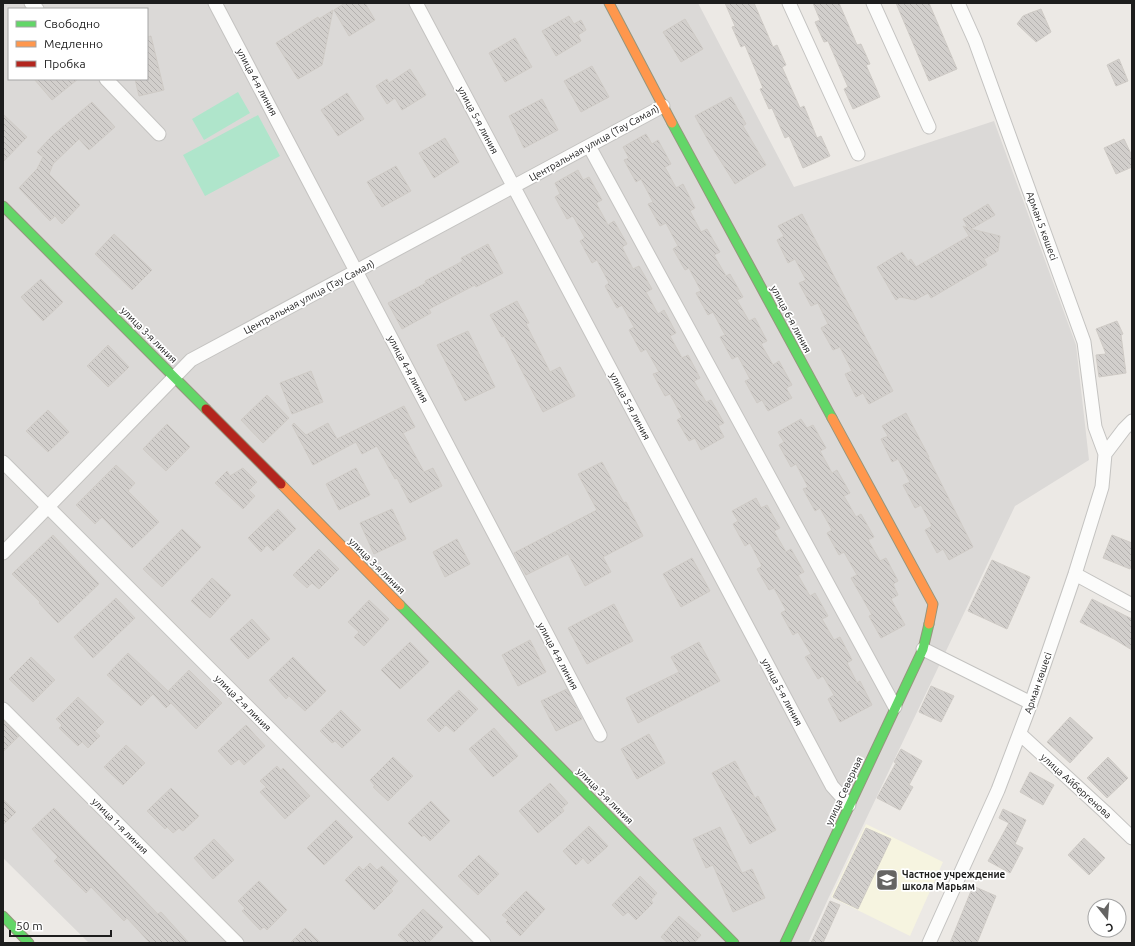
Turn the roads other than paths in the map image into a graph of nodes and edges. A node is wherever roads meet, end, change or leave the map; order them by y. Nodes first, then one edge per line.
1 (215, 3) edge
2 (416, 3) edge
3 (609, 3) edge
4 (789, 3) edge
5 (873, 3) edge
6 (958, 3) edge
7 (107, 80) edge
8 (663, 106) junction
9 (929, 128) dead end
10 (159, 134) dead end
11 (589, 146) junction
12 (858, 154) dead end
13 (513, 187) junction
14 (3, 206) edge
15 (357, 272) junction
16 (175, 377) junction
17 (1132, 421) edge
18 (1105, 454) junction
19 (3, 462) edge
20 (48, 507) junction
21 (3, 553) edge
22 (1075, 574) junction
23 (1132, 605) edge
24 (923, 649) junction
25 (1031, 702) junction
26 (895, 707) junction
27 (3, 709) edge
28 (1020, 734) junction
29 (600, 735) dead end
30 (849, 805) junction
31 (1132, 838) edge
32 (3, 916) edge
33 (29, 943) edge
34 (237, 943) edge
35 (484, 943) edge
36 (734, 943) edge
37 (785, 943) edge
38 (929, 943) edge

1 - 15 street, улица 4-я линия
2 - 13 street, улица 5-я линия
3 - 8 street, улица 6-я линия
4 - 12 street
5 - 9 street
6 - 18 street, Арман 5 көшесі
7 - 10 street
8 - 11 street, Центральная улица (Тау Самал)
8 - 24 street, улица 6-я линия
11 - 13 street, Центральная улица (Тау Самал)
11 - 26 street
13 - 15 street, Центральная улица (Тау Самал)
13 - 30 street, улица 5-я линия
14 - 16 street, улица 3-я линия
15 - 16 street, Центральная улица (Тау Самал)
15 - 29 street, улица 4-я линия
16 - 20 street, Центральная улица (Тау Самал)
16 - 36 street, улица 3-я линия
17 - 18 street
18 - 22 street, Арман көшесі
19 - 20 street, улица 2-я линия
20 - 21 street, Центральная улица (Тау Самал)
20 - 35 street, улица 2-я линия
22 - 23 street
22 - 25 street, Арман көшесі
24 - 25 street
24 - 26 street, улица Северная
25 - 28 street, Арман көшесі
26 - 30 street, улица Северная
27 - 34 street, улица 1-я линия
28 - 31 street, улица Айбергенова
28 - 38 street, Арман көшесі
30 - 37 street, улица Северная
32 - 33 street

